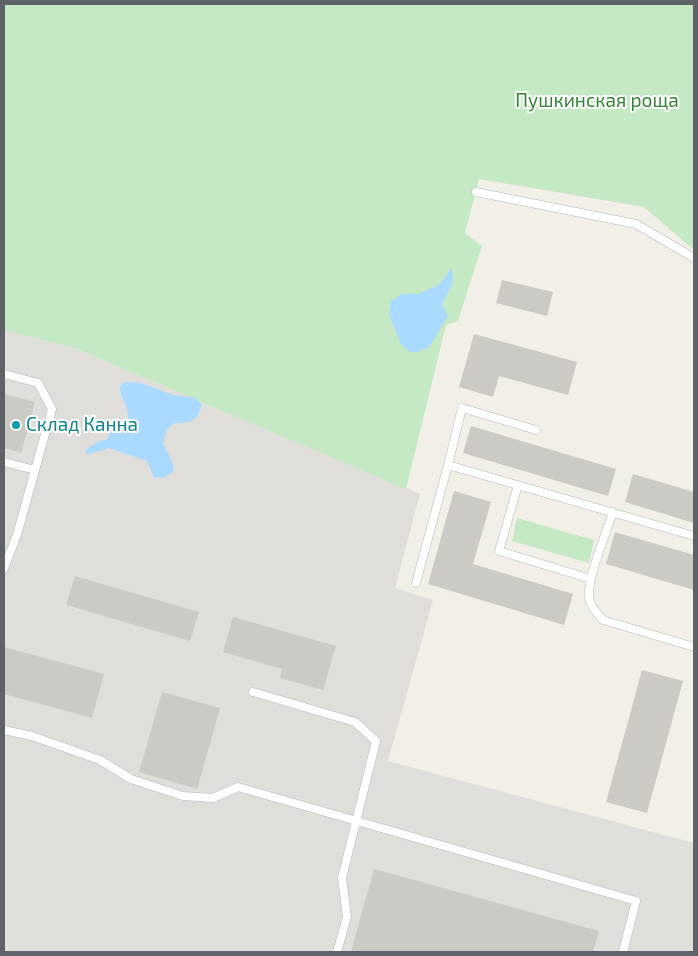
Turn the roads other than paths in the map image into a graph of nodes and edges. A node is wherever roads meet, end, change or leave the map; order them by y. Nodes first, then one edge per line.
1 (476, 192) dead end
2 (694, 258) edge
3 (4, 374) edge
4 (536, 430) dead end
5 (4, 462) edge
6 (448, 465) junction
7 (35, 470) junction
8 (518, 485) junction
9 (613, 512) junction
10 (694, 536) edge
11 (4, 568) edge
12 (591, 579) junction
13 (416, 583) dead end
14 (694, 647) edge
15 (253, 692) dead end
16 (4, 730) edge
17 (357, 822) junction
18 (337, 952) edge
19 (623, 952) edge

1 - 2 lane
3 - 7 lane
4 - 6 lane
5 - 7 lane
6 - 8 lane
6 - 13 lane
7 - 11 lane
8 - 9 lane
8 - 12 lane
9 - 10 lane
9 - 12 lane
12 - 14 lane
15 - 17 lane
16 - 17 lane
17 - 18 lane
17 - 19 lane

